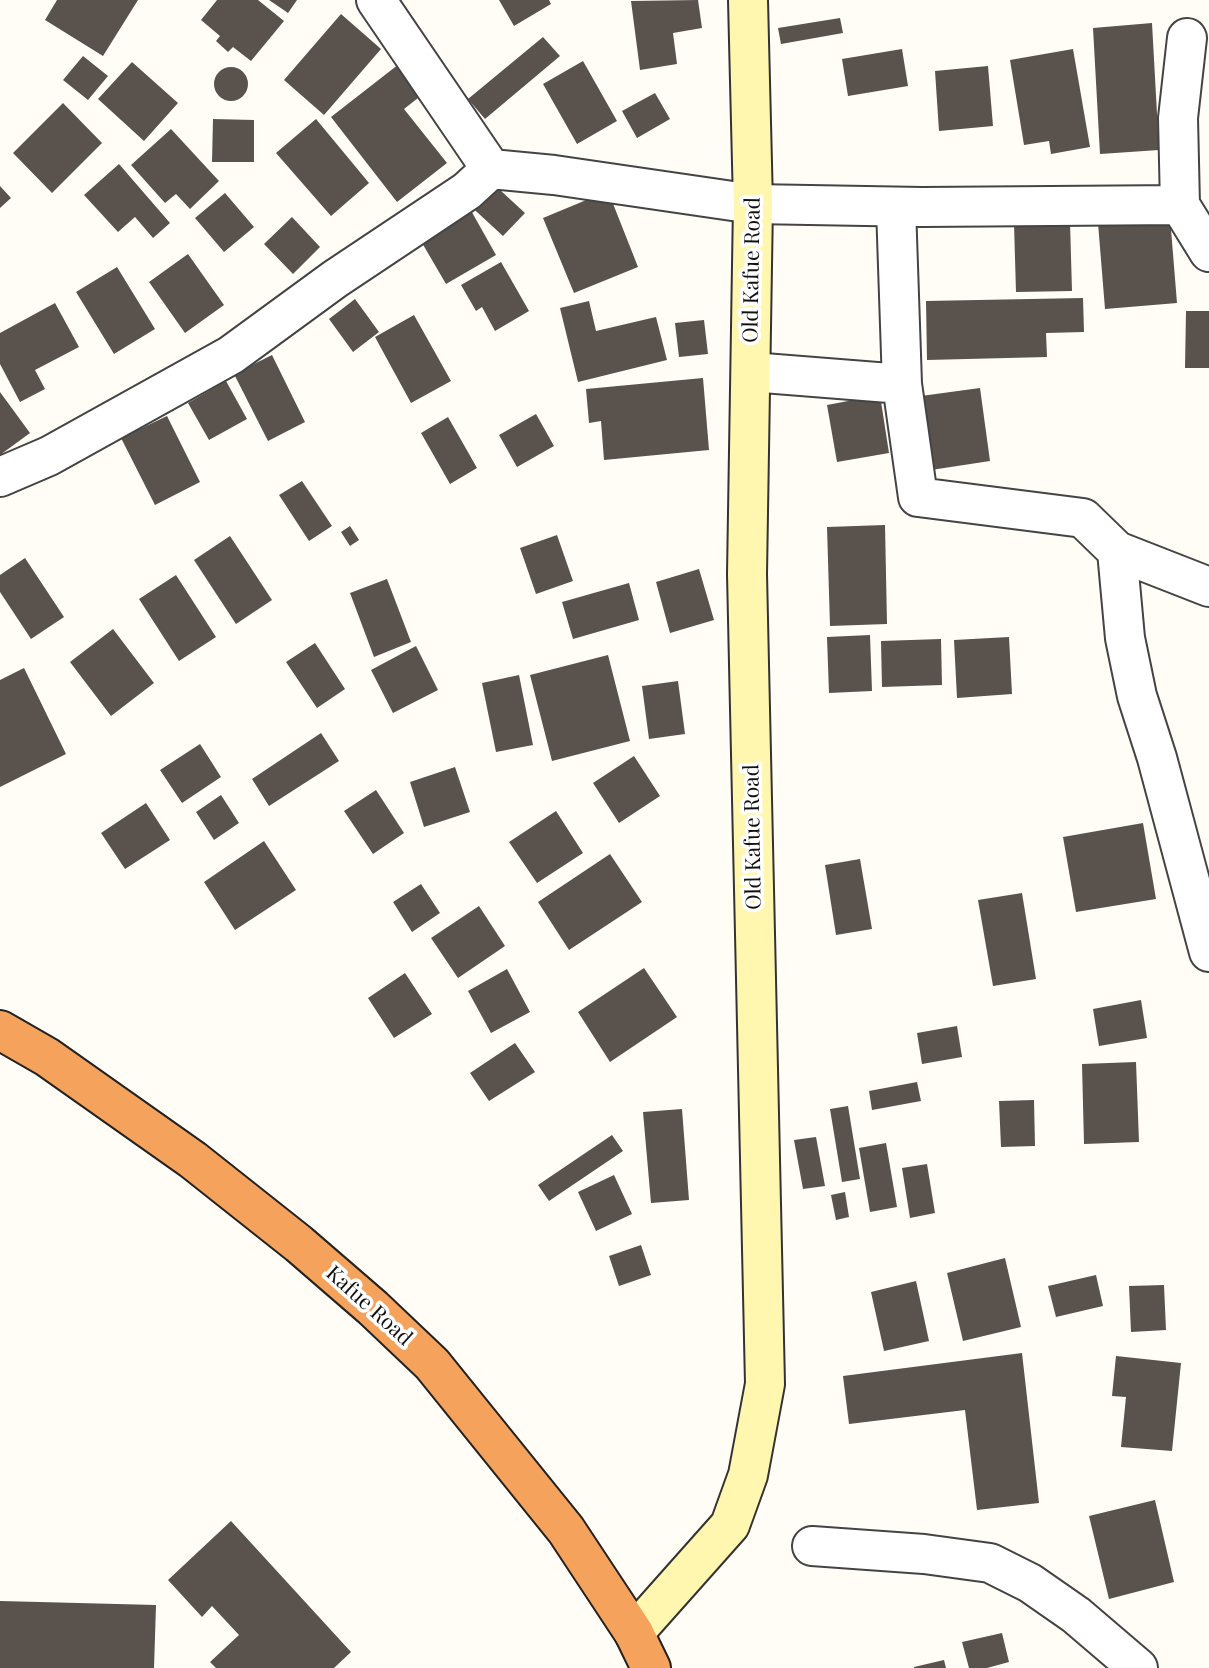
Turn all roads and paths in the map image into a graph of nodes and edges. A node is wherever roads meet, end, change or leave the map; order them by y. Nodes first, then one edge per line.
1 (376, 0) edge
2 (748, 0) edge
3 (1187, 38) dead end
4 (491, 169) junction
5 (753, 204) junction
6 (1180, 205) junction
7 (895, 207) junction
8 (1209, 252) edge
9 (751, 372) junction
10 (902, 384) junction
11 (0, 477) edge
12 (1117, 551) junction
13 (1209, 587) edge
14 (1209, 952) edge
15 (0, 1030) edge
16 (812, 1546) dead end
17 (634, 1633) junction
18 (651, 1668) edge
19 (1138, 1668) edge

1 - 4 street
2 - 5 street, Old Kafue Road
3 - 6 street
4 - 5 street
4 - 11 street
5 - 7 street
5 - 9 street, Old Kafue Road
6 - 7 street
6 - 8 street
7 - 10 street
9 - 10 street
9 - 17 street, Old Kafue Road
10 - 12 street
12 - 13 street
12 - 14 street
15 - 17 highway, Kafue Road
16 - 19 street
17 - 18 highway, Kafue Road

